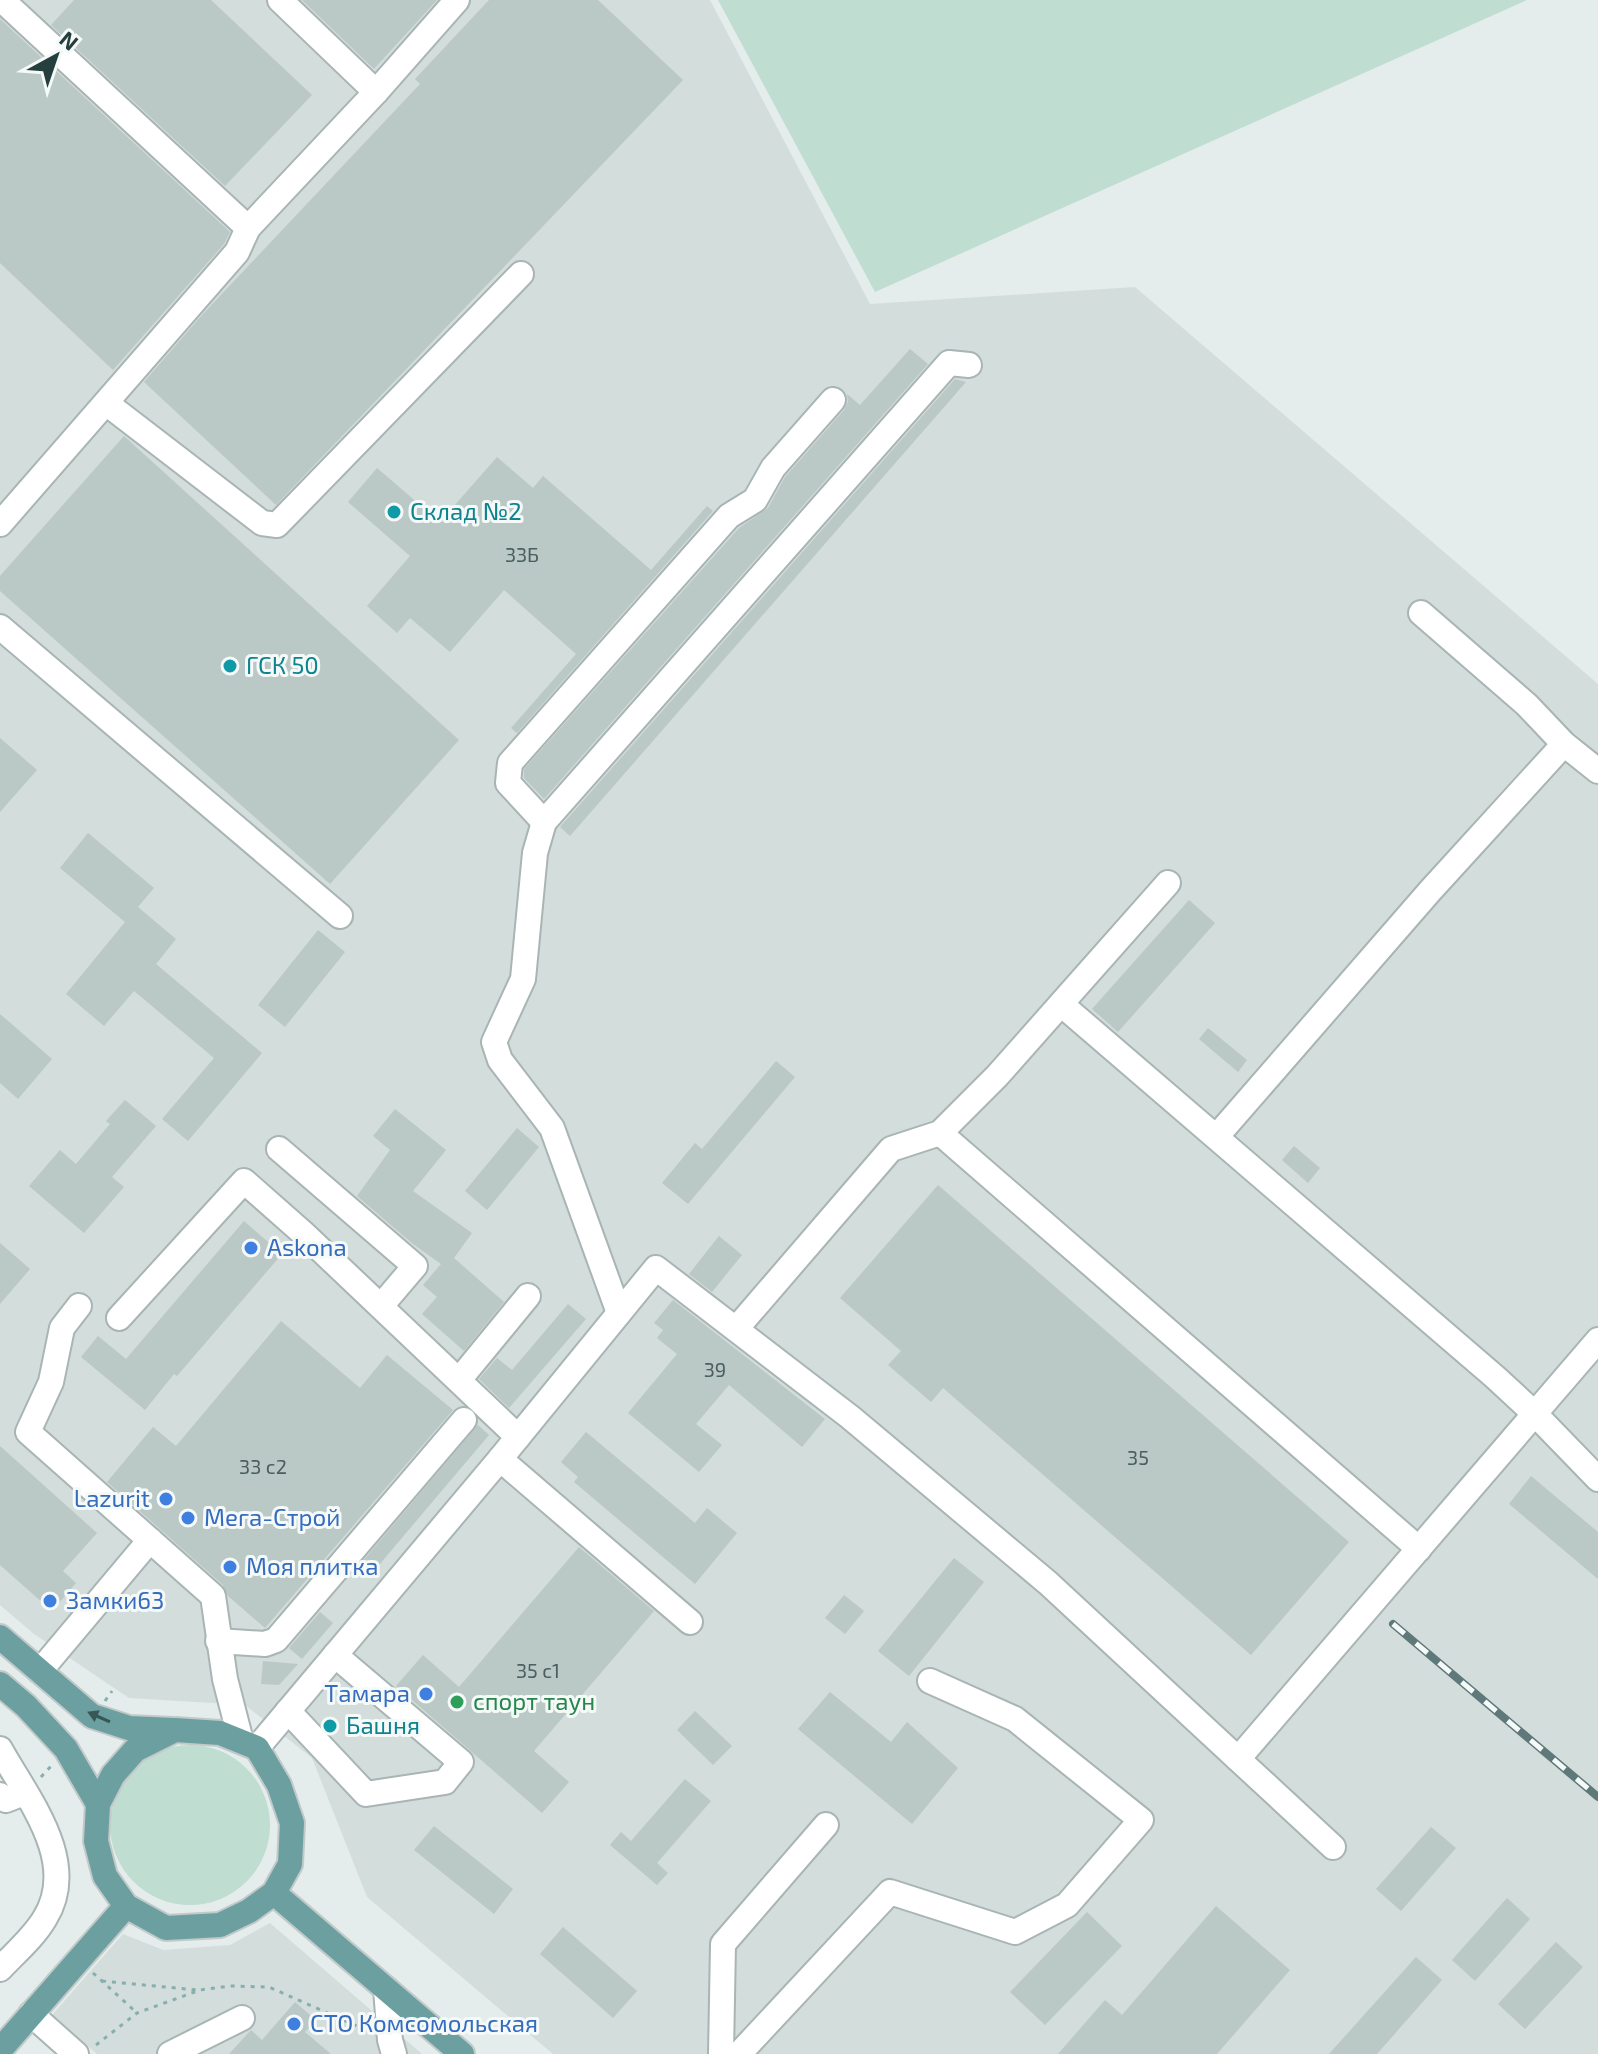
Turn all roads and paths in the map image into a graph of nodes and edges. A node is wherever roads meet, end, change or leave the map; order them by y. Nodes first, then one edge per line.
1 (2, 0) edge
2 (280, 0) edge
3 (457, 0) edge
4 (376, 92) junction
5 (248, 228) junction
6 (521, 274) dead end
7 (969, 365) dead end
8 (833, 400) dead end
9 (106, 403) junction
10 (0, 524) edge
11 (1421, 613) dead end
12 (0, 627) edge
13 (1564, 744) junction
14 (1598, 771) edge
15 (544, 822) junction
16 (1168, 883) dead end
17 (340, 916) dead end
18 (1061, 1004) junction
19 (940, 1133) junction
20 (1217, 1136) junction
21 (279, 1149) dead end
22 (528, 1296) dead end
23 (79, 1306) dead end
24 (381, 1306) junction
25 (619, 1313) junction
26 (119, 1318) dead end
27 (736, 1329) junction
28 (1598, 1340) edge
29 (459, 1380) junction
30 (1535, 1414) junction
31 (464, 1420) dead end
32 (518, 1437) junction
33 (500, 1459) junction
34 (1598, 1479) edge
35 (150, 1540) junction
36 (1419, 1549) junction
37 (690, 1622) dead end
38 (0, 1637) edge
39 (218, 1641) junction
40 (335, 1655) junction
41 (40, 1671) junction
42 (930, 1681) dead end
43 (0, 1684) edge
44 (288, 1711) junction
45 (175, 1730) junction
46 (249, 1745) junction
47 (0, 1749) edge
48 (1238, 1759) junction
49 (8, 1798) edge
50 (98, 1804) junction
51 (826, 1825) dead end
52 (1333, 1847) dead end
53 (274, 1893) junction
54 (126, 1906) junction
55 (0, 1969) edge
56 (102, 1981) dead end
57 (386, 1989) junction
58 (200, 1990) dead end
59 (242, 2018) dead end
60 (16, 2027) edge
61 (0, 2050) edge
62 (76, 2054) edge
63 (170, 2054) edge
64 (394, 2054) edge
65 (462, 2054) edge
66 (721, 2054) edge
67 (739, 2054) edge

1 - 5 street
2 - 4 street
3 - 4 street
4 - 5 street
5 - 9 street
6 - 9 street
7 - 15 street
8 - 15 street
9 - 10 street
11 - 13 street
12 - 17 street
13 - 14 street
13 - 20 street
15 - 25 street
16 - 18 street
18 - 19 street
18 - 20 street
19 - 27 street
19 - 36 street
20 - 30 street
21 - 24 street
22 - 29 street
23 - 35 street
24 - 26 street
24 - 29 street
25 - 27 street
25 - 32 street
27 - 48 street
28 - 30 street
29 - 32 street
30 - 34 street
30 - 36 street
31 - 39 street
32 - 33 street
33 - 37 street
33 - 40 street
35 - 39 street
35 - 41 street
36 - 48 street
38 - 41 main road
39 - 46 street
40 - 44 street
40 - 44 street
45 -> 41 main road
42 - 67 street
43 - 50 main road
44 - 46 street
45 - 46 main road
45 - 50 main road
46 - 53 main road
47 - 49 street
48 - 52 street
49 - 55 street
50 - 54 main road
51 - 66 street
53 - 54 main road
53 - 57 main road
54 - 60 main road
56 - 58 path
57 - 64 street
57 - 65 main road
59 - 63 street
60 - 61 main road
60 - 62 street

